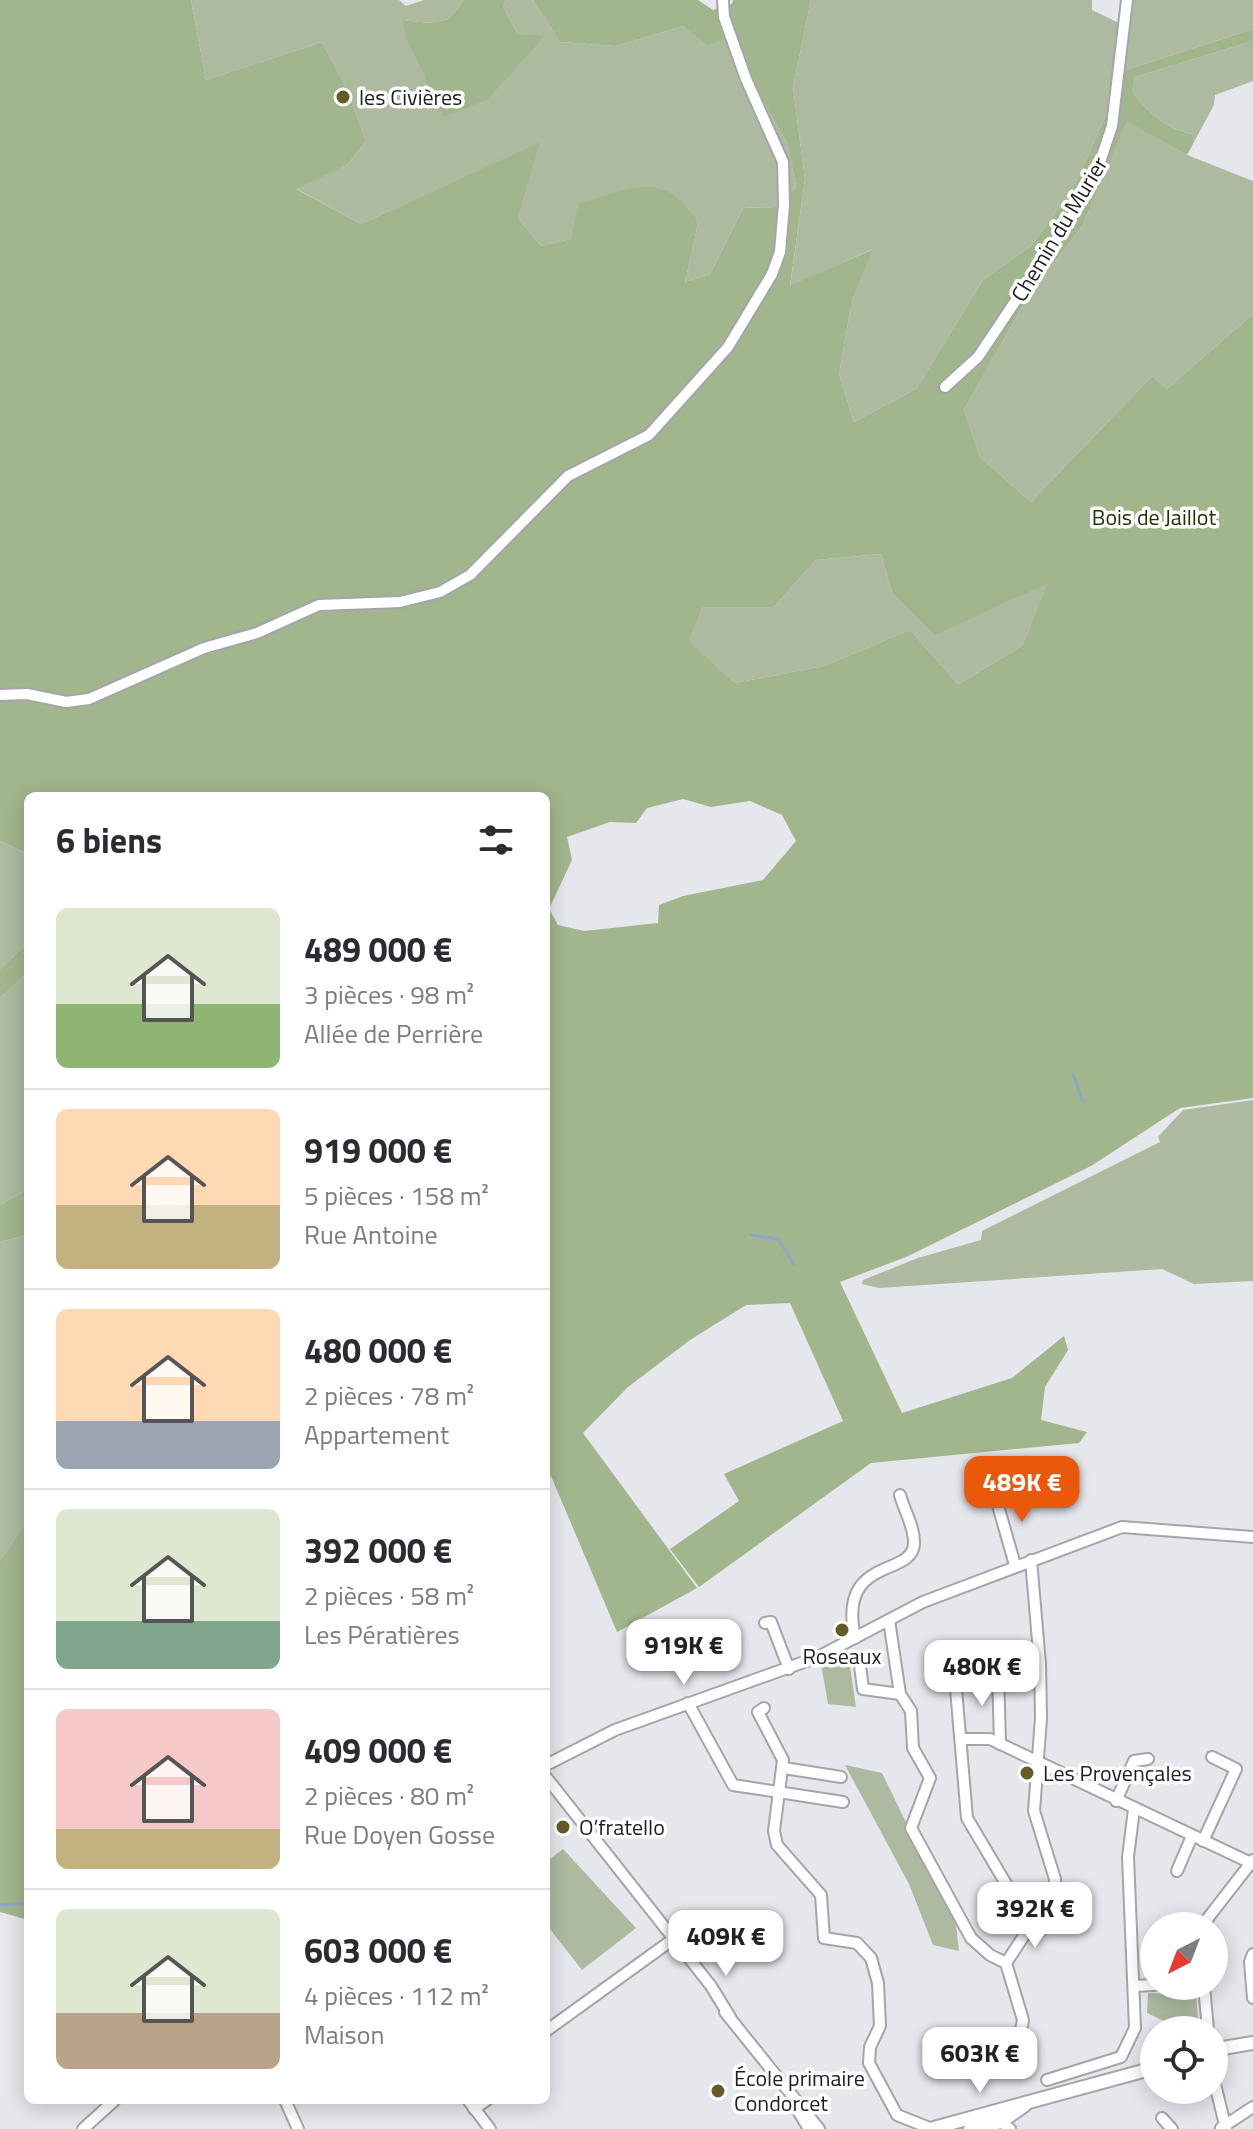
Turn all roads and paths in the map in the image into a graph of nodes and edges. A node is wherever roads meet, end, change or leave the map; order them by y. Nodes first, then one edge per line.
1 (723, 0) edge
2 (1127, 0) edge
3 (945, 387) dead end
4 (3, 695) edge
5 (900, 1495) dead end
6 (995, 1495) dead end
7 (1253, 1537) edge
8 (1031, 1560) junction
9 (1015, 1565) junction
10 (889, 1620) junction
11 (765, 1623) dead end
12 (855, 1638) junction
13 (859, 1658) dead end
14 (789, 1669) junction
15 (998, 1672) dead end
16 (955, 1677) dead end
17 (900, 1694) junction
18 (688, 1703) junction
19 (764, 1708) dead end
20 (961, 1739) junction
21 (1000, 1744) junction
22 (1212, 1757) dead end
23 (1148, 1759) dead end
24 (1036, 1762) junction
25 (550, 1763) edge
26 (784, 1768) junction
27 (841, 1777) dead end
28 (550, 1782) edge
29 (779, 1793) junction
30 (1116, 1801) junction
31 (843, 1802) dead end
32 (1134, 1809) junction
33 (1192, 1836) junction
34 (1203, 1841) junction
35 (1252, 1862) edge
36 (1177, 1871) dead end
37 (1213, 1912) edge
38 (1035, 1919) junction
39 (672, 1940) junction
40 (1253, 1954) edge
41 (1006, 1963) junction
42 (1134, 1986) junction
43 (1140, 1986) edge
44 (1252, 1992) edge
45 (550, 2028) edge
46 (1021, 2030) dead end
47 (1253, 2043) edge
48 (1228, 2048) edge
49 (1140, 2072) edge
50 (1047, 2080) dead end
51 (792, 2099) junction
52 (1038, 2099) junction
53 (111, 2104) edge
54 (287, 2104) edge
55 (471, 2104) edge
56 (1218, 2104) edge
57 (1015, 2105) junction
58 (1253, 2107) edge
59 (987, 2111) junction
60 (1162, 2118) dead end
61 (906, 2123) edge
62 (1006, 2125) edge
63 (1223, 2128) edge
64 (83, 2129) edge
65 (298, 2129) edge
66 (490, 2129) edge
67 (809, 2129) edge
68 (819, 2129) edge
69 (932, 2129) edge
70 (970, 2129) edge
71 (1172, 2129) edge

1 - 4 street
2 - 3 street, Chemin du Murier
5 - 12 street
6 - 9 street
7 - 8 street
8 - 9 street
8 - 24 street
9 - 10 street
10 - 12 street
10 - 17 street
11 - 14 street
12 - 14 street
13 - 17 street
14 - 18 street
15 - 21 street
16 - 20 street
17 - 41 street
18 - 25 street
18 - 29 street
19 - 26 street
20 - 21 street
20 - 38 street
21 - 24 street
22 - 34 street
23 - 30 street
24 - 30 street
24 - 38 street
26 - 27 street
26 - 29 street
28 - 39 street
29 - 31 street
29 - 61 street
30 - 32 street
32 - 33 street
32 - 42 street
33 - 34 street
33 - 36 street
34 - 35 street
35 - 37 street
38 - 41 street
39 - 45 street
39 - 51 street
40 - 44 street
41 - 46 street
42 - 43 street
42 - 50 street
47 - 48 main road
49 - 52 main road
51 - 67 street
51 - 68 street
52 - 57 main road
52 - 62 main road
53 - 64 street
54 - 65 street
55 - 66 street
56 - 63 street
57 - 59 main road
57 - 62 street
58 - 63 street
59 - 62 street
59 - 69 main road
60 - 71 street
61 - 69 street
62 - 70 main road

